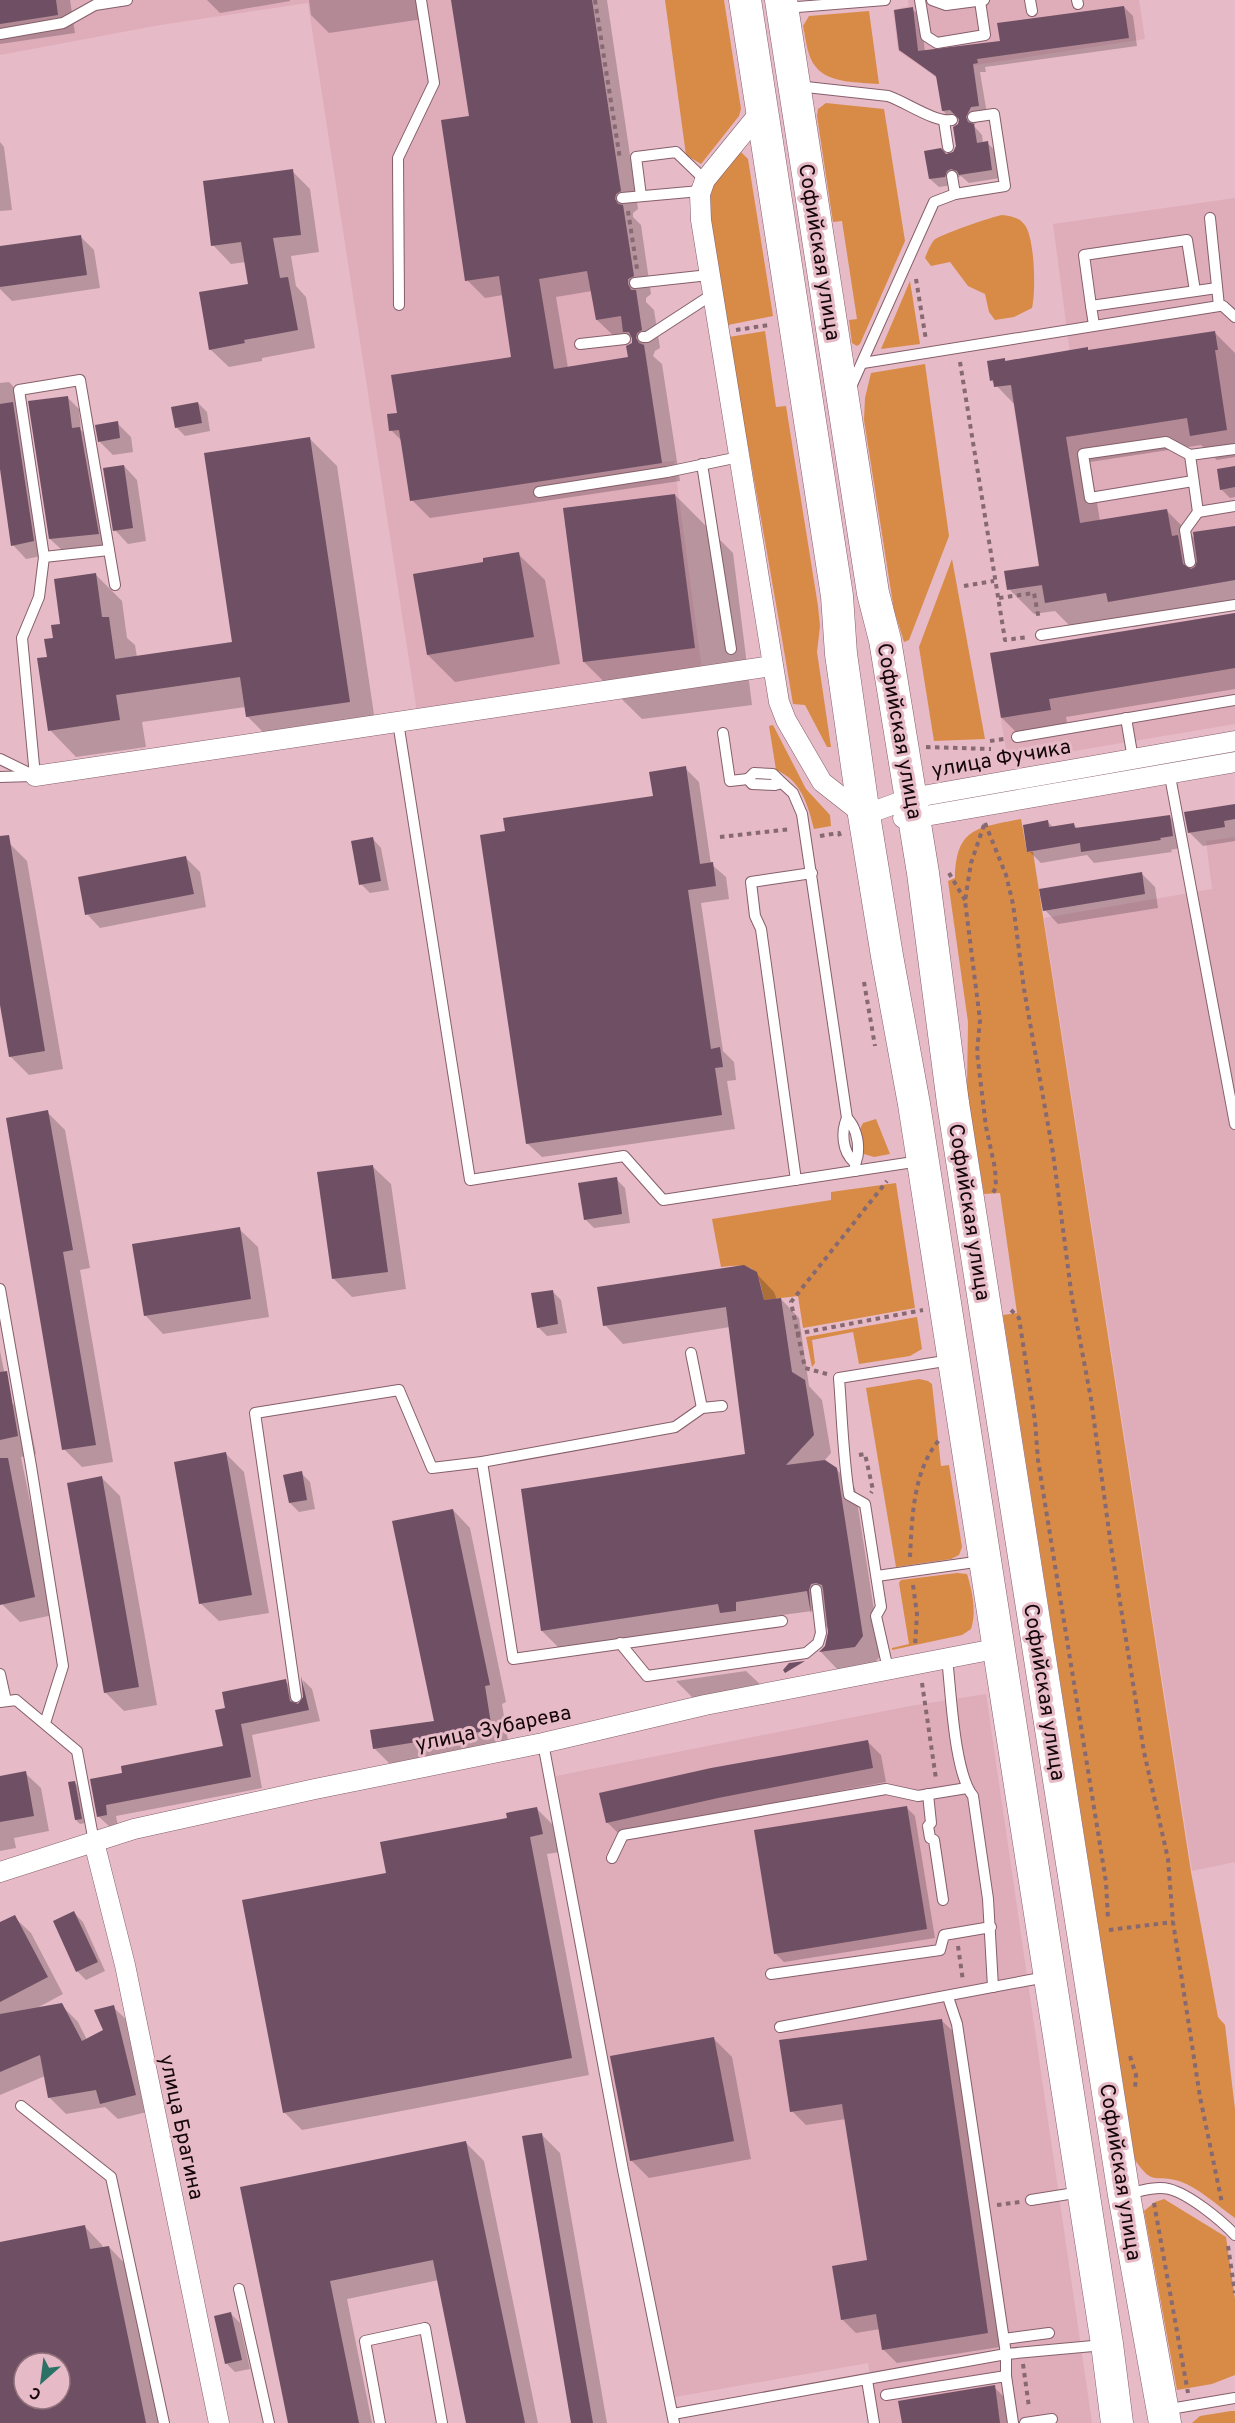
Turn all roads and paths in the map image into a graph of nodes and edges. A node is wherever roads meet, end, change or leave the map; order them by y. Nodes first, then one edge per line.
1 (127, 0) edge
2 (421, 0) edge
3 (745, 0) edge
4 (885, 0) edge
5 (920, 0) edge
6 (932, 0) edge
7 (982, 0) edge
8 (782, 4) edge
9 (0, 34) edge
10 (794, 85) junction
11 (762, 110) junction
12 (973, 117) dead end
13 (948, 147) dead end
14 (952, 176) dead end
15 (703, 185) junction
16 (955, 194) junction
17 (641, 196) junction
18 (622, 198) dead end
19 (1210, 218) dead end
20 (912, 255) junction
21 (709, 275) junction
22 (635, 283) dead end
23 (1217, 288) junction
24 (1195, 291) junction
25 (713, 294) junction
26 (399, 305) dead end
27 (1091, 306) junction
28 (1219, 306) junction
29 (1235, 317) edge
30 (1094, 326) junction
31 (719, 333) junction
32 (771, 336) dead end
33 (643, 337) dead end
34 (625, 339) dead end
35 (580, 344) dead end
36 (958, 347) junction
37 (928, 353) junction
38 (863, 363) junction
39 (843, 403) junction
40 (1235, 449) edge
41 (1190, 455) junction
42 (739, 457) junction
43 (702, 464) junction
44 (1193, 481) junction
45 (539, 492) dead end
46 (1235, 506) edge
47 (1198, 512) junction
48 (109, 550) junction
49 (44, 557) junction
50 (1190, 562) dead end
51 (994, 581) junction
52 (115, 585) dead end
53 (964, 586) dead end
54 (999, 598) junction
55 (1235, 605) edge
56 (1041, 635) junction
57 (731, 649) dead end
58 (772, 666) junction
59 (1235, 700) edge
60 (1126, 718) junction
61 (398, 722) junction
62 (723, 733) dead end
63 (1017, 737) dead end
64 (1235, 741) edge
65 (925, 747) dead end
66 (991, 749) dead end
67 (1166, 753) junction
68 (0, 759) edge
69 (1133, 759) junction
70 (1235, 762) edge
71 (1169, 773) junction
72 (35, 776) junction
73 (0, 777) edge
74 (912, 808) junction
75 (864, 815) junction
76 (806, 835) junction
77 (720, 837) dead end
78 (842, 840) dead end
79 (947, 869) dead end
80 (812, 873) junction
81 (965, 901) junction
82 (863, 979) dead end
83 (876, 1049) dead end
84 (1235, 1124) edge
85 (912, 1163) junction
86 (854, 1166) junction
87 (796, 1180) junction
88 (993, 1194) dead end
89 (0, 1289) edge
90 (924, 1310) dead end
91 (1011, 1311) dead end
92 (796, 1334) junction
93 (691, 1353) dead end
94 (953, 1359) junction
95 (839, 1378) junction
96 (722, 1406) dead end
97 (702, 1408) junction
98 (936, 1444) dead end
99 (843, 1457) junction
100 (482, 1462) junction
101 (865, 1504) junction
102 (986, 1561) junction
103 (910, 1567) dead end
104 (877, 1576) junction
105 (912, 1578) dead end
106 (816, 1590) dead end
107 (782, 1621) dead end
108 (620, 1643) junction
109 (1000, 1648) junction
110 (947, 1658) junction
111 (919, 1663) junction
112 (888, 1669) junction
113 (0, 1674) edge
114 (296, 1697) dead end
115 (3, 1701) edge
116 (46, 1720) dead end
117 (543, 1743) junction
118 (967, 1788) junction
119 (928, 1794) junction
120 (94, 1842) junction
121 (612, 1858) dead end
122 (0, 1872) edge
123 (943, 1900) dead end
124 (1173, 1922) junction
125 (991, 1927) junction
126 (1109, 1930) junction
127 (1109, 1940) dead end
128 (771, 1974) dead end
129 (1049, 1976) junction
130 (993, 1987) junction
131 (948, 1996) junction
132 (780, 2027) dead end
133 (1129, 2055) dead end
134 (1134, 2097) dead end
135 (21, 2106) dead end
136 (1083, 2192) junction
137 (1137, 2192) junction
138 (1031, 2200) joint
139 (985, 2207) junction
140 (1225, 2224) junction
141 (1235, 2235) edge
142 (239, 2289) dead end
143 (1235, 2293) edge
144 (1049, 2333) dead end
145 (1004, 2339) junction
146 (1107, 2344) junction
147 (1006, 2354) junction
148 (1006, 2376) junction
149 (867, 2380) junction
150 (886, 2395) dead end
151 (1235, 2398) edge
152 (1172, 2410) edge
153 (674, 2419) edge
154 (1052, 2419) dead end
155 (164, 2423) edge
156 (219, 2423) edge
157 (269, 2423) edge
158 (381, 2423) edge
159 (442, 2423) edge
160 (874, 2423) edge
161 (1013, 2423) edge
162 (1025, 2423) edge
163 (1117, 2423) edge

1 - 9 lane
2 - 26 lane
3 - 11 main road, Софийская улица
4 - 8 lane
5 - 7 lane
6 - 7 lane
8 - 10 main road, Софийская улица
10 - 13 lane
10 - 39 main road, Софийская улица
11 - 15 street
11 - 75 main road, Софийская улица
12 - 16 lane
14 - 16 lane
15 - 17 lane
15 - 17 lane
15 - 21 street
16 - 20 lane
17 - 18 lane
19 - 23 lane
20 - 37 path
20 - 38 lane
21 - 22 lane
21 - 25 street
23 - 24 lane
23 - 28 lane
24 - 27 lane
24 - 27 lane
25 - 31 street
25 - 33 lane
27 - 30 lane
28 - 29 lane
28 - 30 lane
30 - 36 lane
31 - 32 path
31 - 42 street
34 - 35 lane
36 - 37 lane
36 - 51 path
37 - 38 lane
38 - 39 lane
39 - 74 main road, Софийская улица
40 - 41 lane
41 - 44 lane
41 - 44 lane
42 - 43 lane
42 - 58 street
43 - 45 lane
43 - 57 lane
44 - 47 lane
46 - 47 lane
47 - 50 lane
48 - 49 lane
48 - 49 lane
48 - 52 lane
49 - 72 lane
51 - 53 path
51 - 54 path
54 - 56 path
54 - 56 path
55 - 56 lane
58 - 61 street
58 - 75 street
59 - 60 lane
60 - 63 lane
60 - 69 lane
61 - 72 street
61 - 87 lane
62 - 76 lane
64 - 67 street, улица Фучика
65 - 66 path
67 - 69 street, улица Фучика
67 - 71 lane
68 - 72 lane
69 - 74 street, улица Фучика
70 - 71 street, улица Фучика
71 - 74 street, улица Фучика
71 - 84 lane
72 - 73 lane
74 - 75 street, улица Фучика
74 - 137 main road, Софийская улица
75 - 85 main road, Софийская улица
76 - 77 path
76 - 78 path
76 - 80 lane
79 - 81 path
80 - 86 lane
80 - 87 lane
81 - 88 path
81 - 124 path
82 - 83 path
85 - 86 lane
85 - 92 path
85 - 94 main road, Софийская улица
86 - 87 lane
89 - 116 lane
90 - 92 path
91 - 126 path
92 - 95 path
93 - 97 lane
94 - 95 lane
94 - 102 main road, Софийская улица
95 - 99 lane
96 - 97 lane
97 - 100 lane
98 - 103 path
99 - 101 lane
99 - 101 path
100 - 108 lane
100 - 114 lane
101 - 104 lane
102 - 104 lane
102 - 109 main road, Софийская улица
104 - 112 lane
105 - 111 path
106 - 108 lane
107 - 108 lane
109 - 110 street, улица Зубарева
109 - 129 main road, Софийская улица
110 - 111 street, улица Зубарева
110 - 118 lane
111 - 112 street, улица Зубарева
112 - 117 street, улица Зубарева
113 - 115 lane
115 - 120 lane
117 - 120 street, улица Зубарева
117 - 153 lane
118 - 119 lane
118 - 125 lane
119 - 121 lane
119 - 123 lane
120 - 122 street, улица Зубарева
120 - 156 street, улица Брагина
124 - 126 path
124 - 140 path
125 - 128 lane
125 - 130 lane
126 - 127 path
129 - 130 lane
129 - 136 main road, Софийская улица
130 - 131 lane
131 - 132 lane
131 - 139 lane
133 - 134 path
135 - 155 lane
136 - 138 lane
136 - 146 main road, Софийская улица
137 - 140 lane
137 - 152 main road, Софийская улица
137 - 152 path
138 - 139 path
139 - 145 lane
140 - 141 lane
140 - 143 path
142 - 157 lane
144 - 145 lane
145 - 147 lane
146 - 147 lane
146 - 163 main road, Софийская улица
147 - 148 lane
147 - 149 lane
148 - 150 lane
148 - 161 lane
149 - 153 lane
149 - 160 lane
151 - 152 lane
154 - 162 lane
158 - 159 lane

